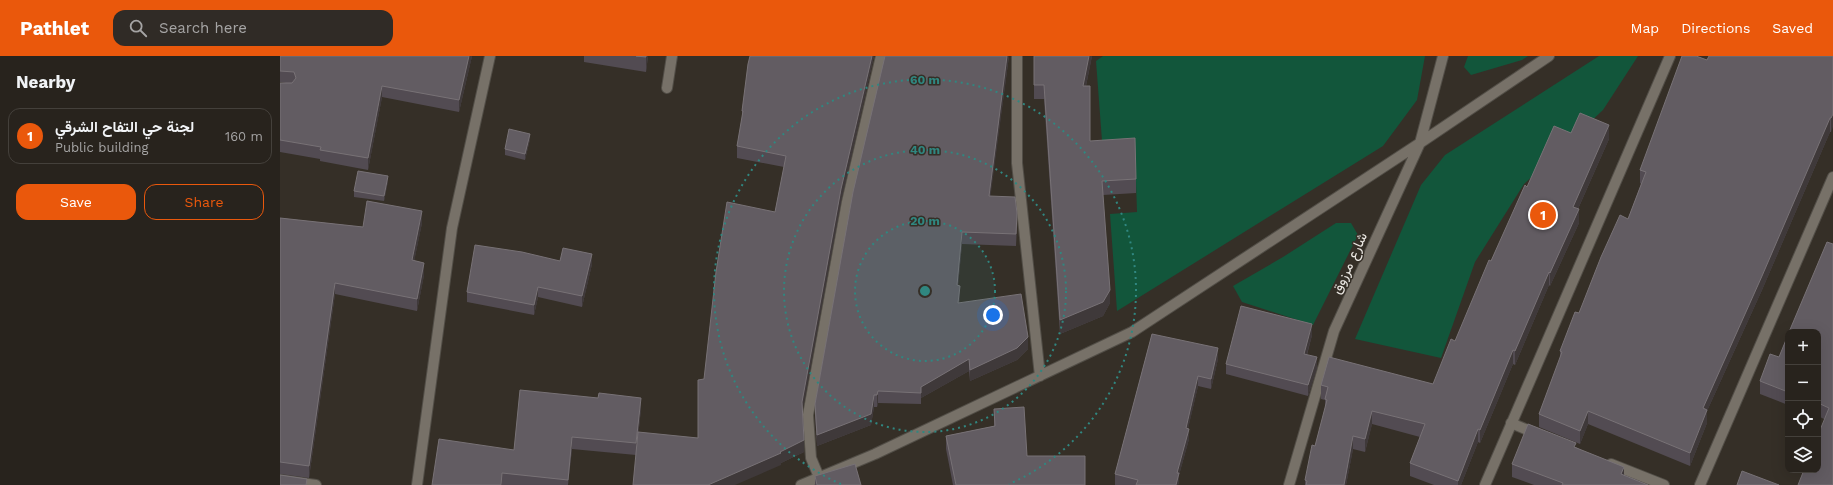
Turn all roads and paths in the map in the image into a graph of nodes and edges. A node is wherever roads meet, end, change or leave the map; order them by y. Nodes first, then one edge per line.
1 (490, 56) edge
2 (672, 56) edge
3 (881, 56) edge
4 (1017, 56) edge
5 (1442, 56) edge
6 (1549, 56) edge
7 (1670, 56) edge
8 (667, 88) dead end
9 (1420, 143) junction
10 (1833, 177) edge
11 (1040, 376) junction
12 (1511, 423) junction
13 (1548, 438) edge
14 (1599, 458) edge
15 (819, 477) junction
16 (280, 480) edge
17 (316, 485) edge
18 (417, 485) edge
19 (801, 485) edge
20 (1289, 485) edge
21 (1485, 485) edge
22 (1664, 485) edge
23 (1700, 485) edge

1 - 18 street
2 - 8 street
3 - 15 street
4 - 11 street
5 - 9 street, شارع مرزوق
6 - 9 street
7 - 12 street
9 - 11 street
9 - 20 street, شارع مرزوق
10 - 23 street
11 - 15 street
12 - 13 street
12 - 21 street
14 - 22 street
15 - 19 street
16 - 17 street

